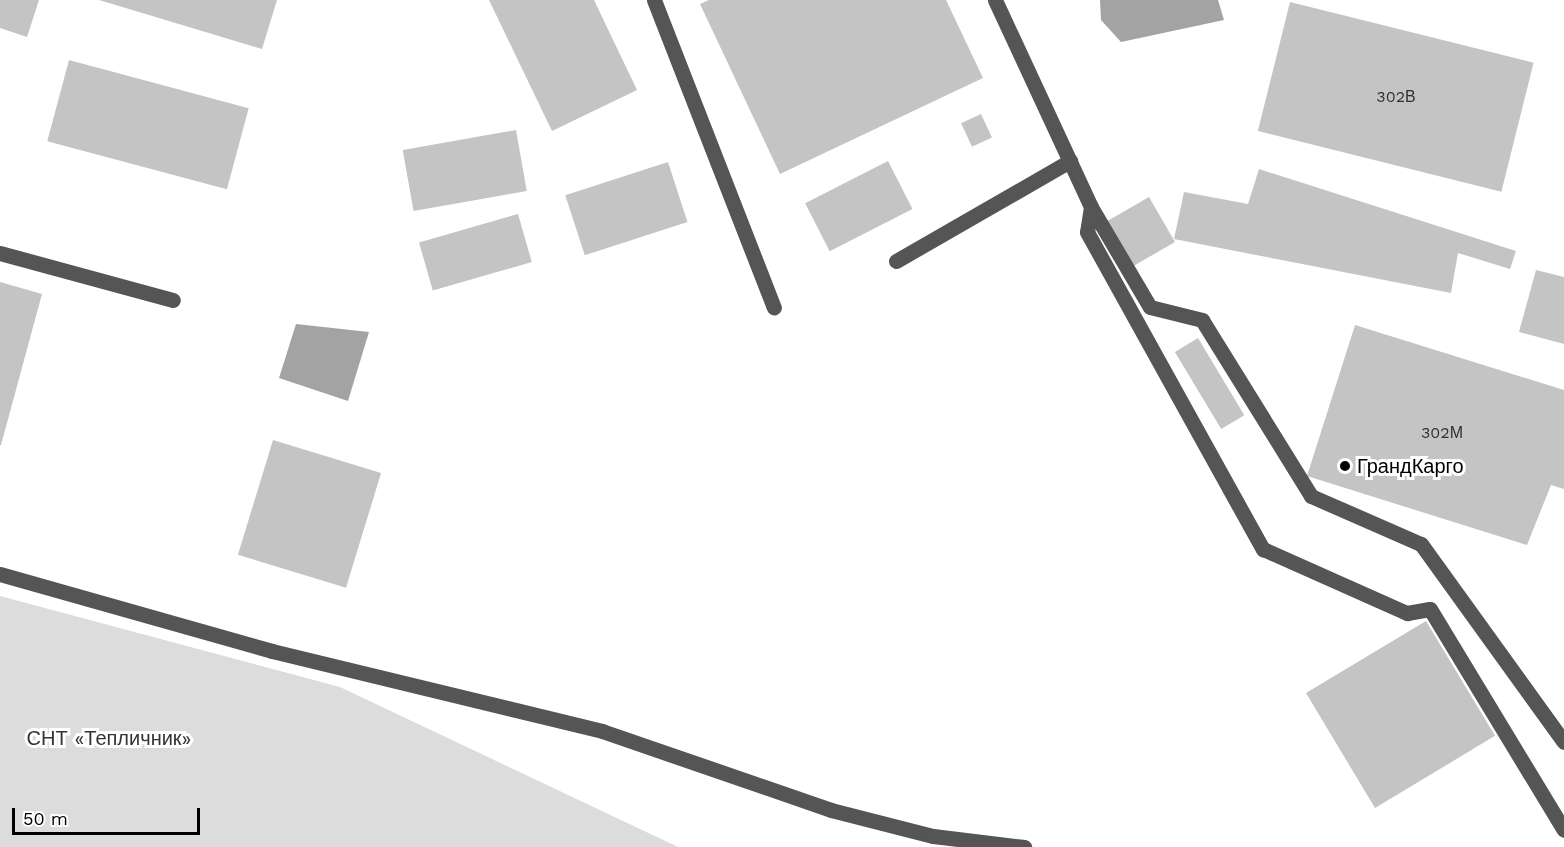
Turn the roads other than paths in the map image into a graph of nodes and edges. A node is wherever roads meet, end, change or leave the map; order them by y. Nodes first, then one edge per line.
1 (995, 0) edge
2 (658, 2) edge
3 (1070, 161) junction
4 (1091, 207) junction
5 (0, 253) edge
6 (896, 261) dead end
7 (173, 300) dead end
8 (774, 306) dead end
9 (0, 574) edge
10 (1564, 742) edge
11 (1564, 830) edge
12 (1024, 847) edge

1 - 3 street
2 - 8 street
3 - 4 street
3 - 6 street
4 - 10 street
4 - 11 street
5 - 7 street
9 - 12 street

